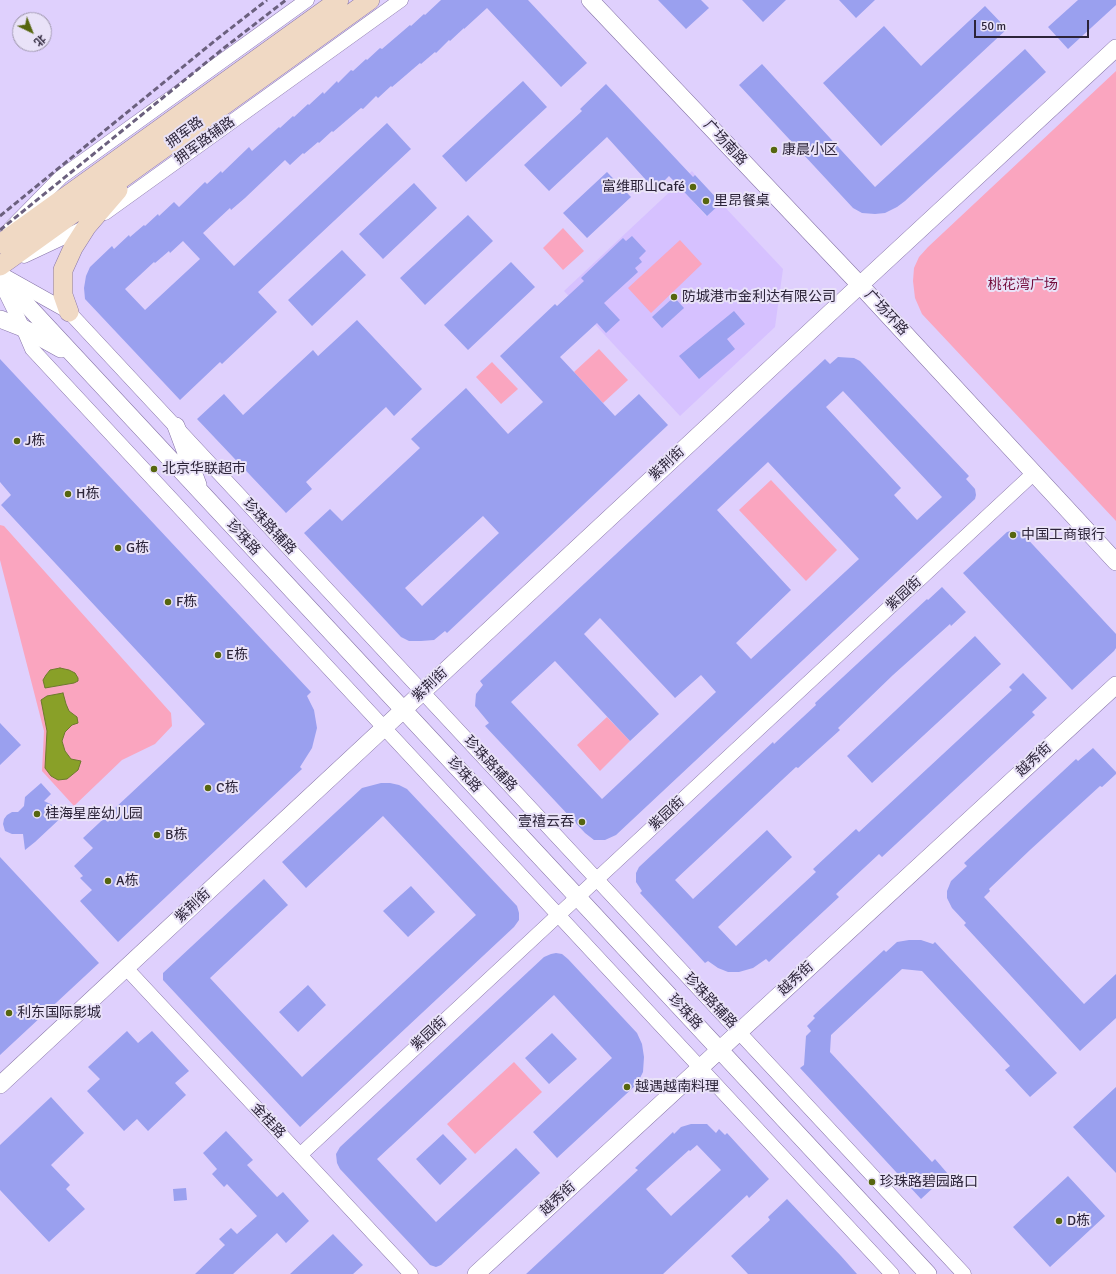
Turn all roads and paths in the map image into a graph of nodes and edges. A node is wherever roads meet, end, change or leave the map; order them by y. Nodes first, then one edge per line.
1 (307, 0) edge
2 (339, 0) edge
3 (370, 0) edge
4 (401, 0) edge
5 (590, 0) edge
6 (1116, 48) edge
7 (136, 169) junction
8 (87, 226) junction
9 (0, 239) edge
10 (0, 244) edge
11 (0, 267) edge
12 (0, 275) edge
13 (0, 281) edge
14 (860, 285) junction
15 (69, 312) junction
16 (0, 319) edge
17 (23, 328) junction
18 (75, 357) junction
19 (176, 426) junction
20 (1034, 473) junction
21 (201, 493) junction
22 (1116, 562) edge
23 (1116, 685) edge
24 (422, 691) junction
25 (403, 709) junction
26 (384, 727) junction
27 (597, 879) junction
28 (578, 897) junction
29 (558, 915) junction
30 (126, 968) junction
31 (739, 1032) junction
32 (720, 1050) junction
33 (700, 1068) junction
34 (0, 1085) edge
35 (300, 1155) junction
36 (411, 1274) edge
37 (476, 1274) edge
38 (892, 1274) edge
39 (928, 1274) edge
40 (964, 1274) edge

1 - 9 street
2 - 10 main road, 拥军路
3 - 7 main road, 拥军路
4 - 8 street, 拥军路辅路
5 - 14 street, 广场南路
6 - 14 street, 广场环路
7 - 8 main road
7 - 11 main road, 拥军路
8 - 11 street, 拥军路辅路
8 - 15 main road
12 - 15 street, 珍珠路辅路
12 - 18 street, 珍珠路
13 - 17 street
14 - 20 street, 广场环路
14 - 24 street, 紫荆街
15 - 19 street, 珍珠路辅路
16 - 17 street
17 - 18 street
17 - 26 street
18 - 21 street, 珍珠路
19 - 21 street
19 - 24 street, 珍珠路辅路
20 - 22 street, 广场环路
20 - 27 street, 紫园街
21 - 25 street, 珍珠路
23 - 31 street, 越秀街
24 - 25 street, 紫荆街
24 - 27 street, 珍珠路辅路
25 - 26 street, 紫荆街
25 - 28 street, 珍珠路
26 - 29 street
26 - 30 street, 紫荆街
27 - 28 street, 紫园街
27 - 31 street, 珍珠路辅路
28 - 29 street, 紫园街
28 - 32 street, 珍珠路
29 - 33 street
29 - 35 street, 紫园街
30 - 34 street, 紫荆街
30 - 35 street, 金桂路
31 - 32 street, 越秀街
31 - 40 street, 珍珠路辅路
32 - 33 street, 越秀街
32 - 39 street, 珍珠路
33 - 37 street, 越秀街
33 - 38 street
35 - 36 street, 金桂路

